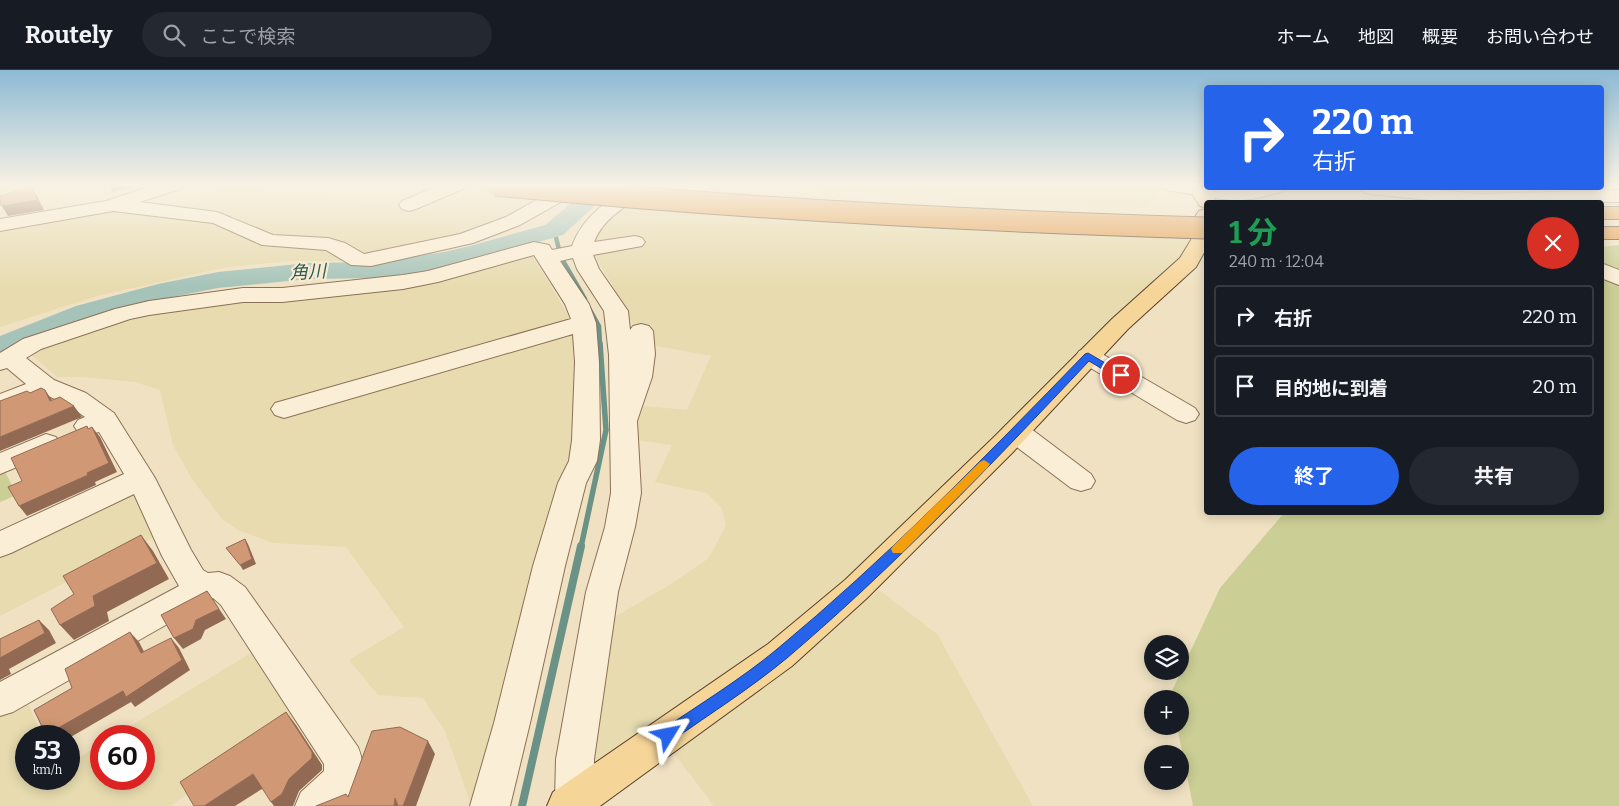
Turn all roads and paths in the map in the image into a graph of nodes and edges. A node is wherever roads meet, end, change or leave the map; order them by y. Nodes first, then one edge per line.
1 (32, 219) edge
2 (219, 219) edge
3 (516, 219) edge
4 (596, 219) edge
5 (991, 219) edge
6 (1202, 219) edge
7 (1604, 221) edge
8 (1619, 222) edge
9 (0, 225) edge
10 (1204, 228) edge
11 (1604, 233) edge
12 (1619, 233) edge
13 (635, 242) dead end
14 (581, 250) junction
15 (547, 258) junction
16 (1604, 271) edge
17 (1619, 278) edge
18 (584, 322) junction
19 (641, 332) dead end
20 (1088, 356) junction
21 (5, 360) edge
22 (44, 386) junction
23 (0, 404) edge
24 (284, 409) dead end
25 (1186, 414) dead end
26 (105, 419) junction
27 (624, 422) junction
28 (1016, 432) junction
29 (0, 464) edge
30 (141, 478) junction
31 (1080, 481) dead end
32 (0, 545) edge
33 (203, 586) junction
34 (0, 700) edge
35 (572, 804) edge
36 (315, 806) edge
37 (490, 806) edge

1 - 9 street
2 - 3 street
4 - 14 street
5 - 10 highway, bridge
6 - 20 main road
7 - 8 highway
11 - 12 highway
13 - 14 street
14 - 15 street
14 - 27 street
15 - 18 street
15 - 21 street
16 - 17 street
18 - 24 street
18 - 37 street
19 - 27 street
20 - 25 street
20 - 28 main road
21 - 22 street
22 - 23 street
22 - 26 street
26 - 29 street
26 - 30 street
27 - 35 street
28 - 31 street
28 - 35 main road
30 - 32 street
30 - 33 street
33 - 34 street
33 - 36 street

